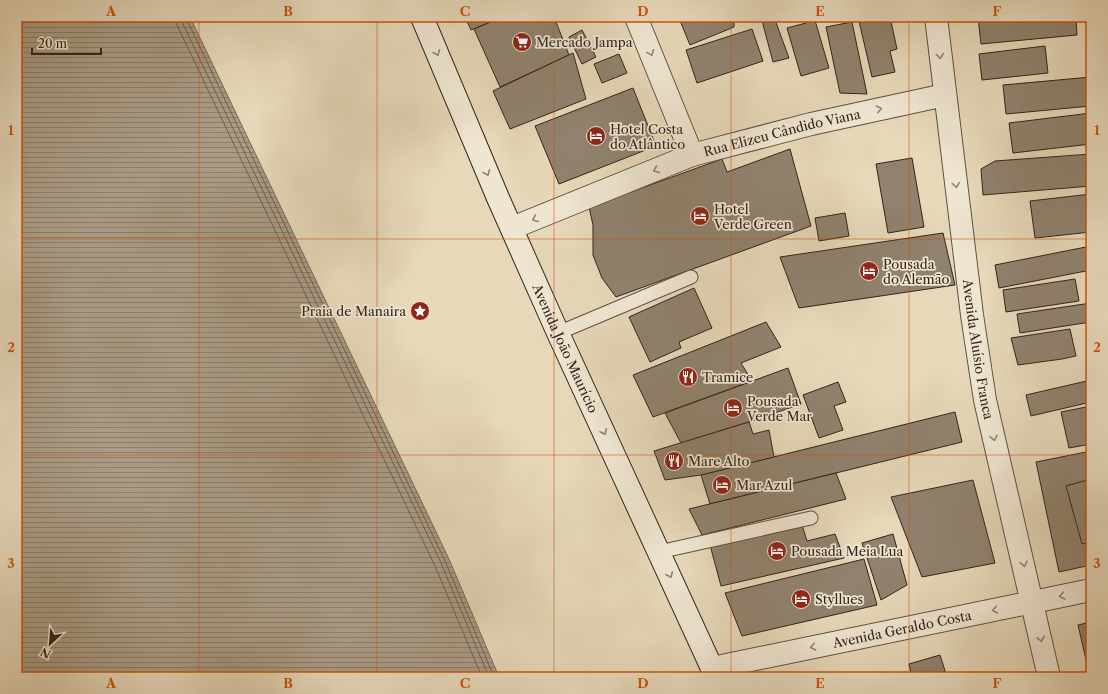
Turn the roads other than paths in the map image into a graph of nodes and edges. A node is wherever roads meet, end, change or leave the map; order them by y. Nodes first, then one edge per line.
1 (422, 17) edge
2 (636, 17) edge
3 (936, 17) edge
4 (945, 95) junction
5 (692, 155) junction
6 (512, 228) junction
7 (691, 277) dead end
8 (558, 333) junction
9 (811, 518) dead end
10 (659, 552) junction
11 (1091, 590) edge
12 (1033, 602) junction
13 (714, 672) edge
14 (1049, 677) edge

1 -> 6 street, Avenida João Maurício
2 -> 5 street
3 -> 4 street, Avenida Aluísio Franca
5 -> 4 street, Rua Elizeu Cândido Viana
4 -> 12 street, Avenida Aluísio Franca
5 -> 6 street, Rua Elizeu Cândido Viana
6 - 8 street, Avenida João Maurício
7 - 8 lane
8 -> 10 street, Avenida João Maurício
9 - 10 lane
10 -> 13 street, Avenida João Maurício
11 -> 12 street, Avenida Geraldo Costa
12 -> 13 street, Avenida Geraldo Costa
12 -> 14 street, Avenida Aluísio Franca

